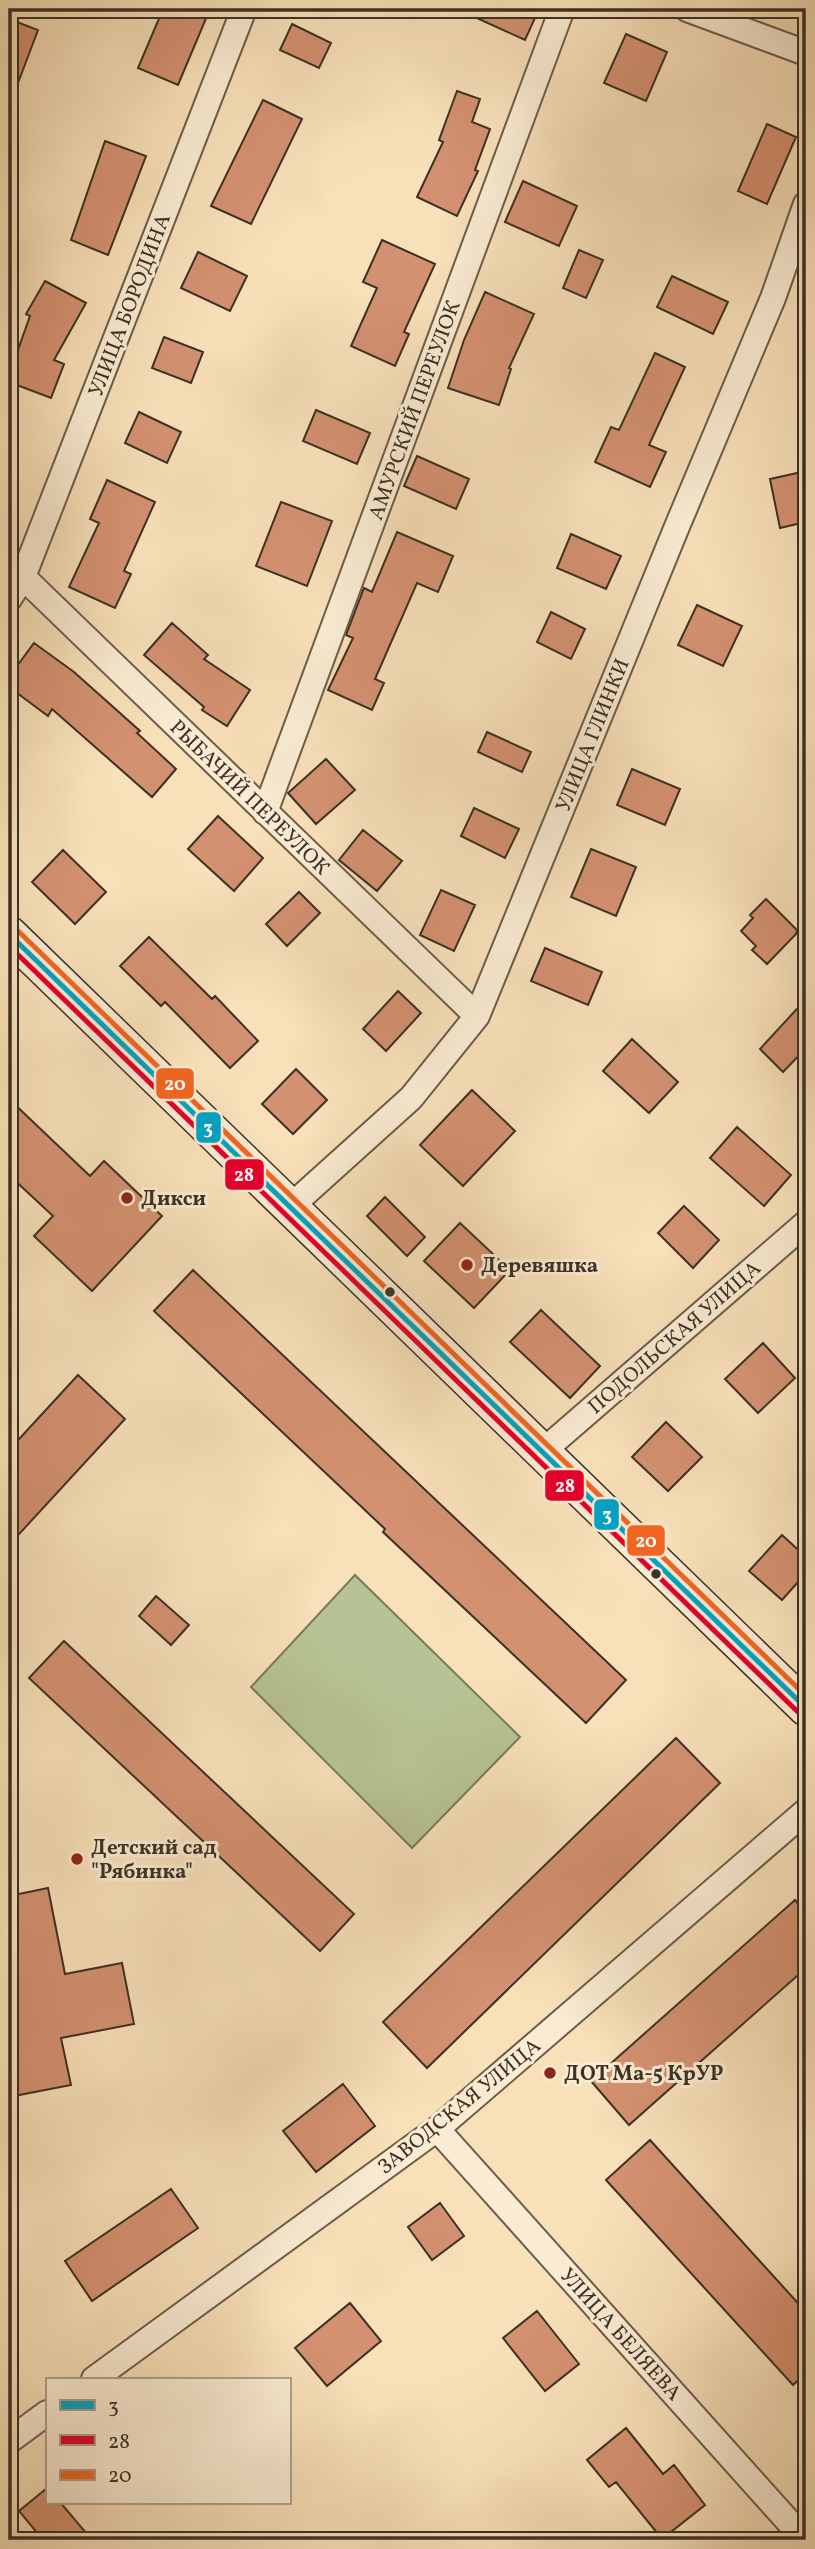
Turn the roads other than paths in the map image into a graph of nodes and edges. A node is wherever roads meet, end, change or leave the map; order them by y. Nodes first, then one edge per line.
1 (244, 9) edge
2 (562, 9) edge
3 (687, 9) edge
4 (806, 53) edge
5 (806, 204) edge
6 (23, 577) junction
7 (9, 599) edge
8 (265, 812) junction
9 (9, 934) edge
10 (477, 1016) junction
11 (290, 1207) junction
12 (806, 1223) edge
13 (542, 1452) junction
14 (806, 1708) edge
15 (806, 1811) edge
16 (438, 2129) junction
17 (95, 2378) edge
18 (46, 2414) edge
19 (9, 2441) edge
20 (805, 2540) edge

1 - 6 street, УЛИЦА БОРОДИНА
2 - 8 street, АМУРСКИЙ ПЕРЕУЛОК
3 - 4 street
5 - 10 street, УЛИЦА ГЛИНКИ
6 - 7 street, УЛИЦА БОРОДИНА
6 - 8 street, РЫБАЧИЙ ПЕРЕУЛОК
8 - 10 street, РЫБАЧИЙ ПЕРЕУЛОК
9 - 11 street
10 - 11 street, УЛИЦА ГЛИНКИ
11 - 13 street
12 - 13 street, ПОДОЛЬСКАЯ УЛИЦА
13 - 14 street
15 - 16 street, ЗАВОДСКАЯ УЛИЦА
16 - 17 street, ЗАВОДСКАЯ УЛИЦА
16 - 20 street, УЛИЦА БЕЛЯЕВА
18 - 19 street

